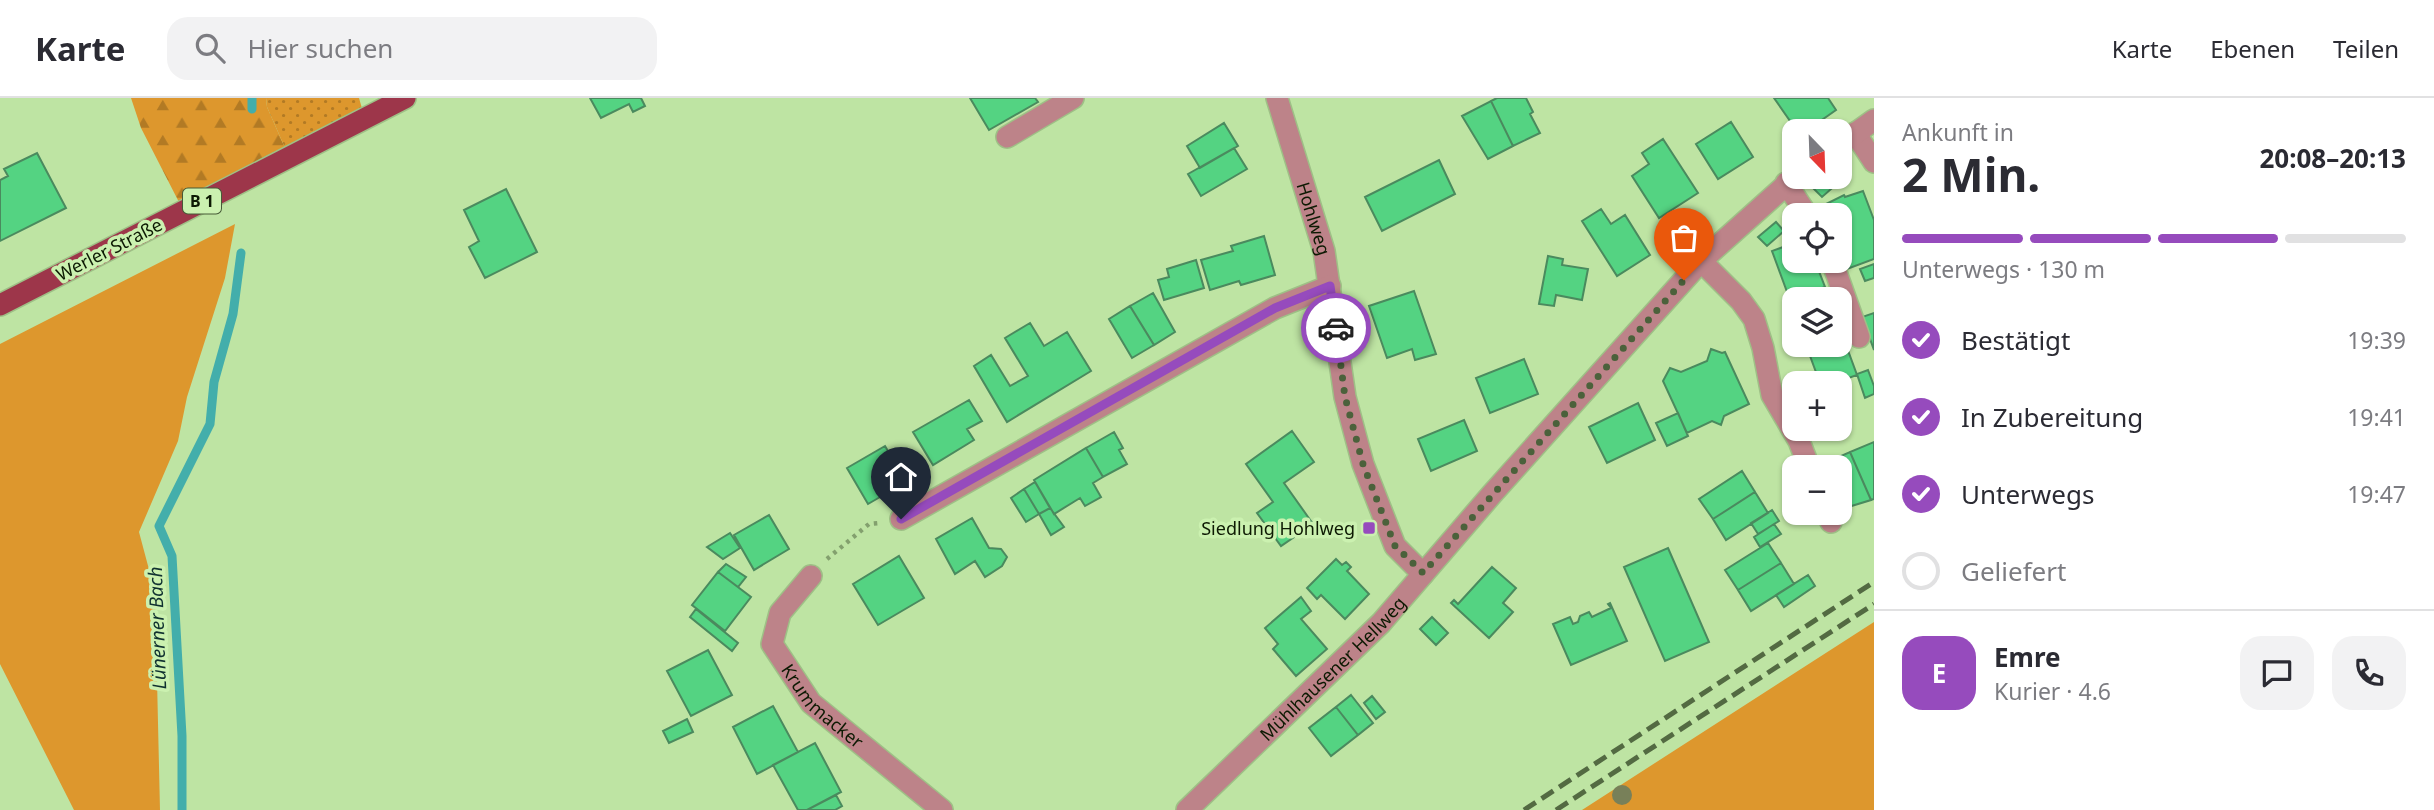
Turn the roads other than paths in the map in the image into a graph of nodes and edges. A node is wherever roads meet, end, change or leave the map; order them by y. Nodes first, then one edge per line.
1 (405, 98) edge
2 (1073, 98) edge
3 (1277, 98) edge
4 (1874, 120) edge
5 (1852, 135) edge
6 (1007, 137) dead end
7 (1852, 143) edge
8 (1874, 162) edge
9 (1782, 187) edge
10 (1701, 261) junction
11 (1836, 273) edge
12 (1330, 286) junction
13 (0, 305) edge
14 (1860, 337) dead end
15 (1804, 455) edge
16 (901, 519) road end
17 (1423, 573) junction
18 (811, 576) road end
19 (942, 810) edge
20 (1187, 810) edge

1 - 13 main road, Werler Straße / B 1
2 - 6 street
3 - 12 street, Hohlweg
4 - 5 street
7 - 8 street
9 - 10 street, Mühlhausener Hellweg
10 - 15 street
10 - 17 street, Mühlhausener Hellweg
11 - 14 street
12 - 16 street
12 - 17 street, Hohlweg
17 - 20 street, Mühlhausener Hellweg
18 - 19 street, Krummacker

